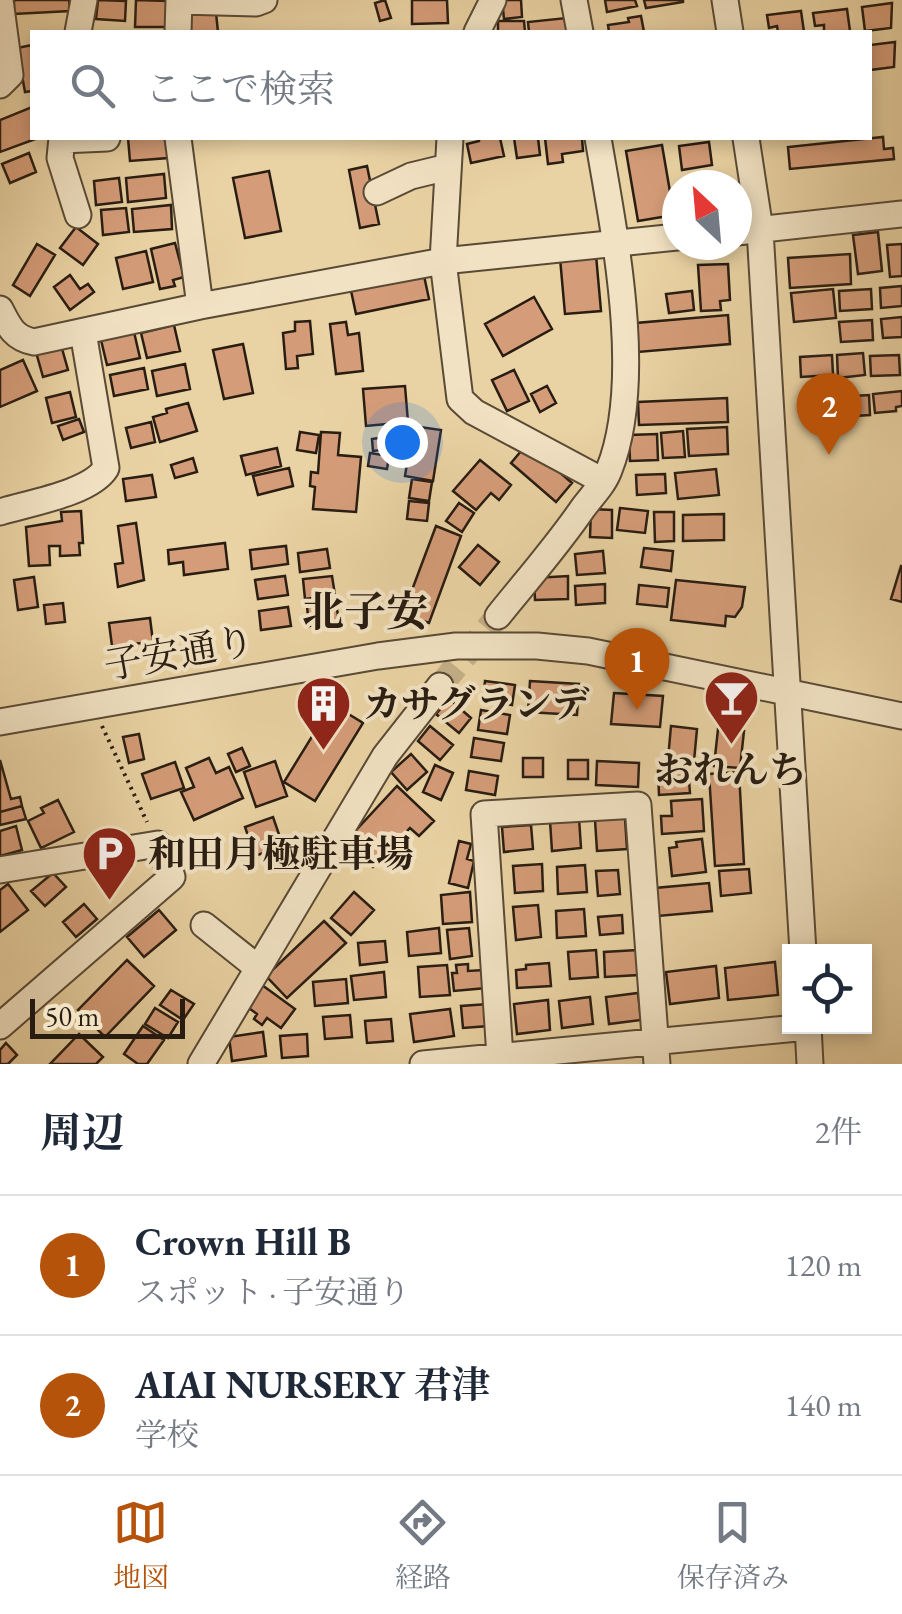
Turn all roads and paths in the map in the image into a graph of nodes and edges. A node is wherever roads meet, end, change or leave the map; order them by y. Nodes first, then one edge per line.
1 (0, 0) edge
2 (84, 0) edge
3 (178, 0) edge
4 (264, 0) edge
5 (574, 0) edge
6 (725, 0) edge
7 (487, 2) edge
8 (78, 30) edge
9 (178, 30) edge
10 (478, 30) edge
11 (580, 30) edge
12 (730, 30) edge
13 (0, 85) edge
14 (62, 140) edge
15 (178, 140) edge
16 (450, 140) edge
17 (598, 140) edge
18 (746, 140) edge
19 (448, 167) junction
20 (747, 170) edge
21 (378, 192) dead end
22 (902, 214) edge
23 (78, 215) dead end
24 (752, 231) edge
25 (662, 238) edge
26 (616, 242) junction
27 (751, 260) edge
28 (443, 261) junction
29 (200, 306) junction
30 (0, 309) edge
31 (84, 332) junction
32 (603, 480) junction
33 (0, 512) edge
34 (498, 616) tunnel mouth
35 (440, 686) tunnel mouth
36 (786, 691) junction
37 (902, 716) edge
38 (0, 722) edge
39 (102, 726) dead end
40 (158, 844) junction
41 (0, 870) edge
42 (204, 925) dead end
43 (802, 944) edge
44 (258, 968) junction
45 (0, 1026) edge
46 (782, 1031) edge
47 (808, 1034) edge
48 (656, 1053) edge
49 (500, 1057) junction
50 (201, 1064) edge
51 (423, 1064) edge
52 (810, 1064) edge

1 - 13 street
2 - 8 street
3 - 4 street
3 - 9 street
5 - 11 street
6 - 12 street
7 - 10 street
14 - 23 street
15 - 29 street
16 - 19 street
17 - 26 street
18 - 20 street
19 - 21 street
19 - 28 street
22 - 24 street
25 - 26 street
26 - 28 street
26 - 32 street
27 - 36 street
28 - 29 street
28 - 32 street
29 - 31 street
30 - 31 street
31 - 33 street
32 - 34 street
35 - 44 street
36 - 37 street, 子安通り
36 - 38 street, 子安通り
36 - 43 street
39 - 40 path
40 - 41 street
40 - 45 street
42 - 44 street
44 - 50 street
46 - 48 street
47 - 52 street
48 - 49 street
48 - 49 street
49 - 51 street

